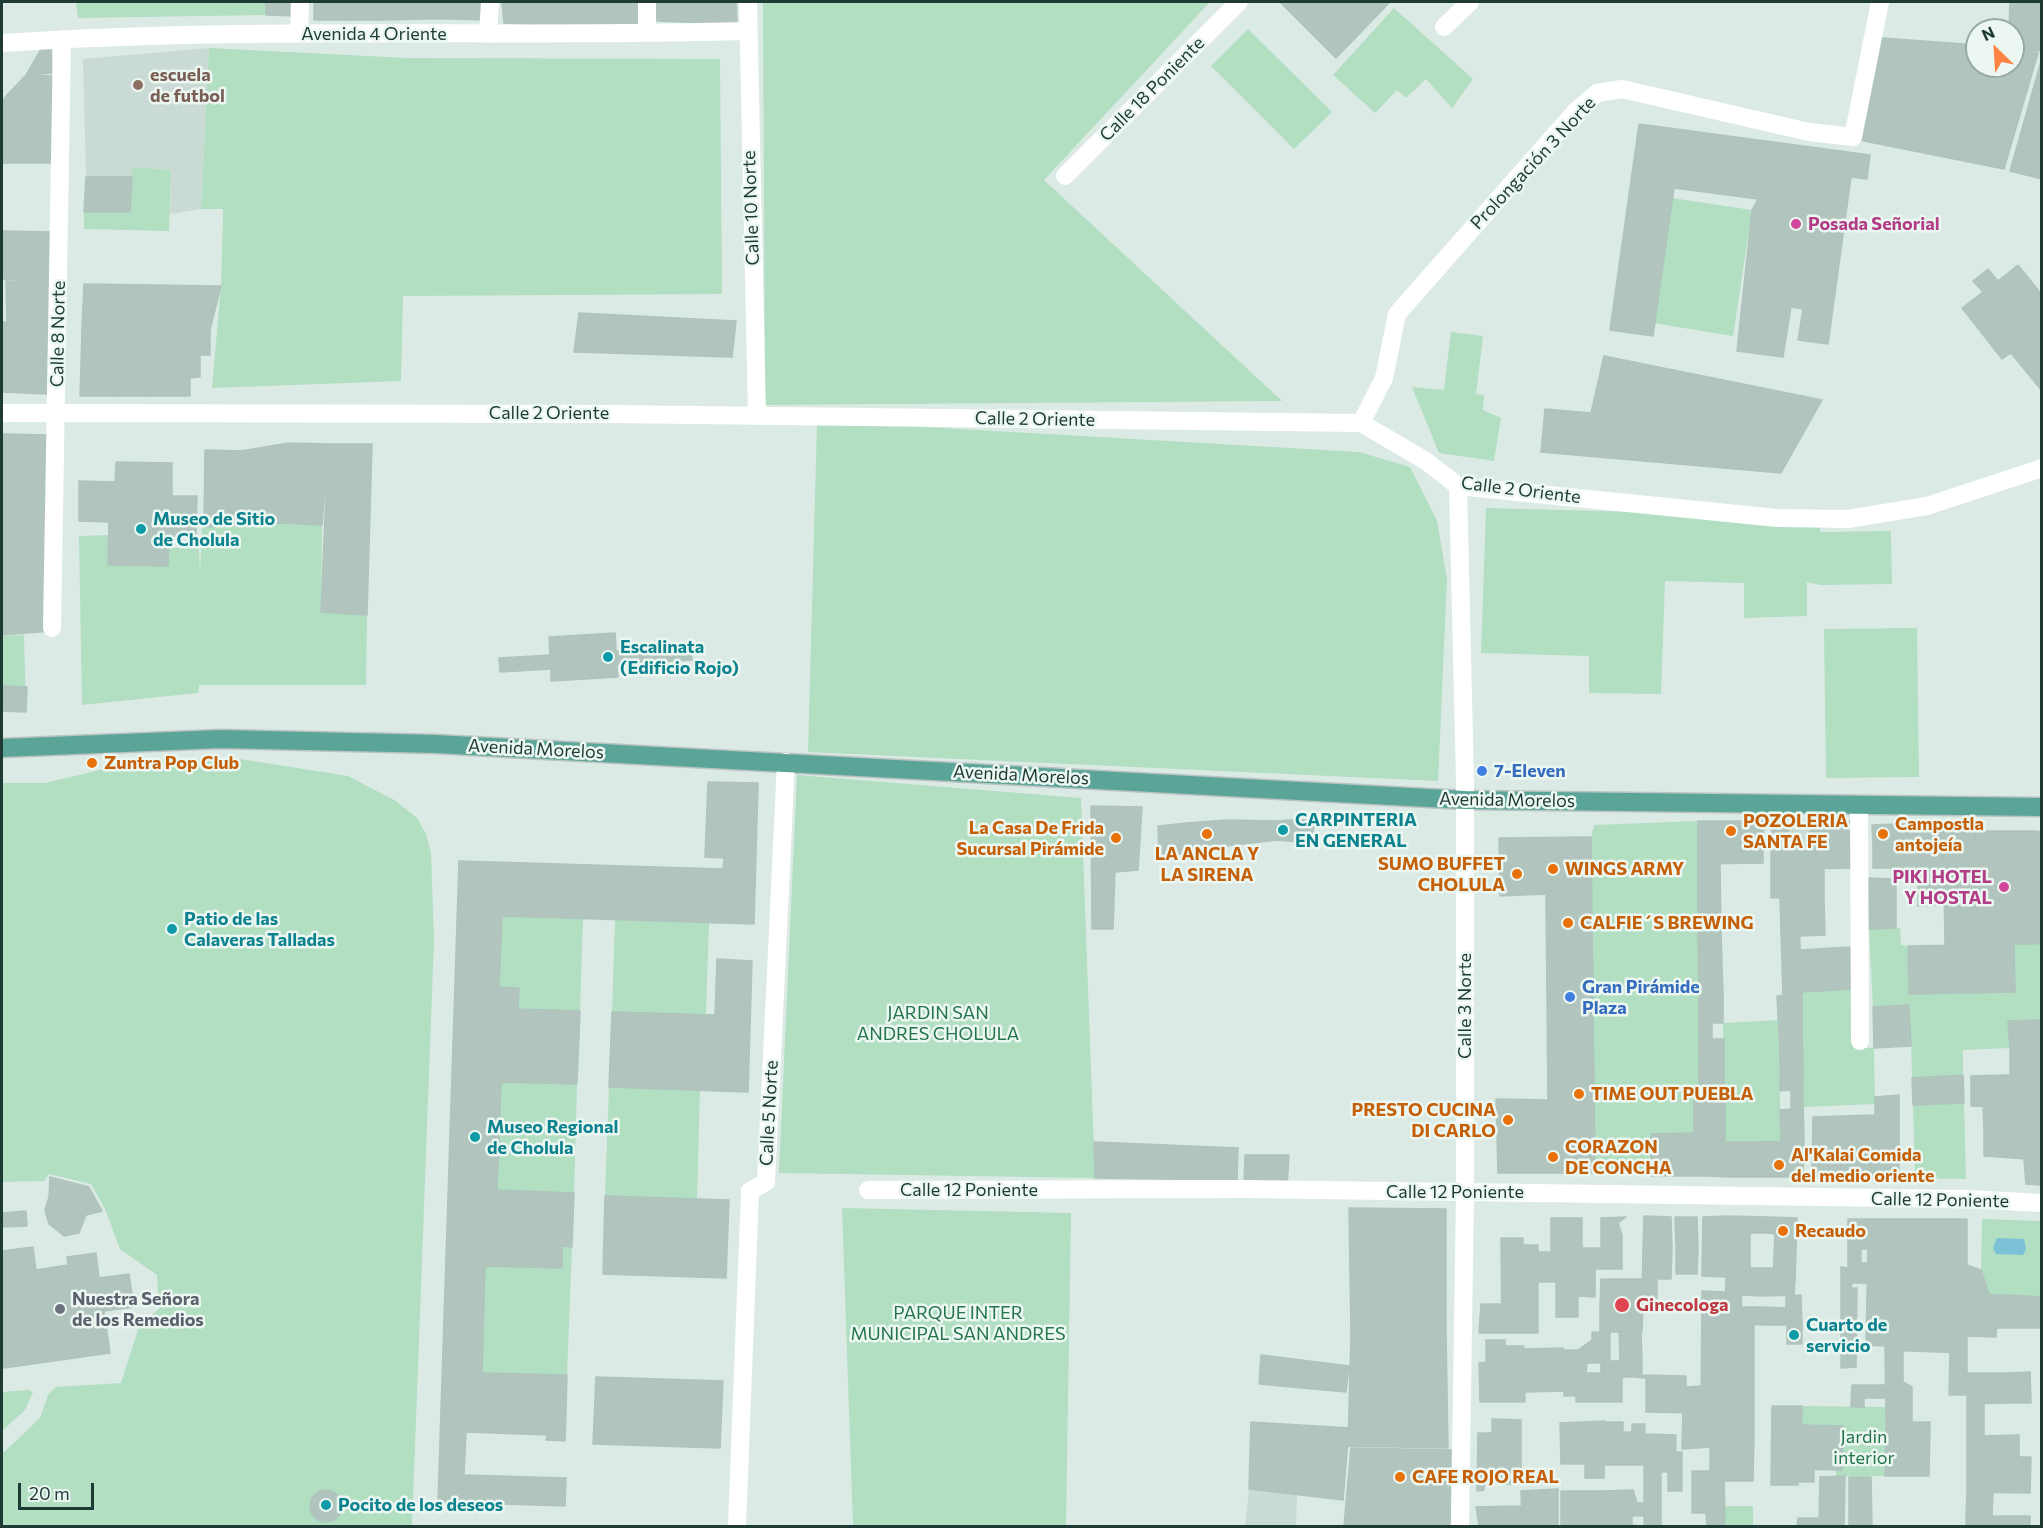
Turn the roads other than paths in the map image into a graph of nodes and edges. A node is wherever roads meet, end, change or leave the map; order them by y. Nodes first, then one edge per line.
1 (300, 2) edge
2 (490, 2) edge
3 (647, 2) edge
4 (748, 2) edge
5 (1239, 2) edge
6 (1470, 2) edge
7 (1880, 2) edge
8 (1444, 27) dead end
9 (746, 31) junction
10 (647, 33) junction
11 (299, 34) junction
12 (488, 34) junction
13 (62, 39) junction
14 (2, 43) edge
15 (1065, 176) dead end
16 (2, 413) edge
17 (57, 413) junction
18 (757, 415) junction
19 (1362, 423) junction
20 (2042, 468) edge
21 (1458, 486) junction
22 (52, 628) dead end
23 (2, 748) edge
24 (786, 762) junction
25 (1465, 800) junction
26 (1859, 805) junction
27 (2042, 807) edge
28 (1860, 1041) dead end
29 (867, 1190) dead end
30 (1465, 1193) junction
31 (2042, 1203) edge
32 (737, 1527) edge
33 (1460, 1527) edge

1 - 11 street
2 - 12 street
3 - 10 street
4 - 9 street, Calle 10 Norte
5 - 15 street, Calle 18 Poniente
6 - 8 street
7 - 19 street, Prolongación 3 Norte
9 - 10 street, Avenida 4 Oriente
9 - 18 street, Calle 10 Norte
10 - 12 street, Avenida 4 Oriente
11 - 12 street, Avenida 4 Oriente
11 - 13 street, Avenida 4 Oriente
13 - 14 street, Avenida 4 Oriente
13 - 17 street, Calle 8 Norte
16 - 17 street, Calle 2 Oriente
17 - 18 street, Calle 2 Oriente
17 - 22 street, Calle 8 Norte
18 - 19 street, Calle 2 Oriente
19 - 21 street, Calle 2 Oriente
20 - 21 street, Calle 2 Oriente
21 - 25 street, Calle 3 Norte
23 - 24 main road, Avenida Morelos
24 - 25 main road, Avenida Morelos
24 - 32 street, Calle 5 Norte
25 - 26 main road, Avenida Morelos
25 - 30 street, Calle 3 Norte
26 - 27 main road, Avenida Morelos
26 - 28 street
29 - 30 street, Calle 12 Poniente
30 - 31 street, Calle 12 Poniente
30 - 33 street, Calle 3 Norte

